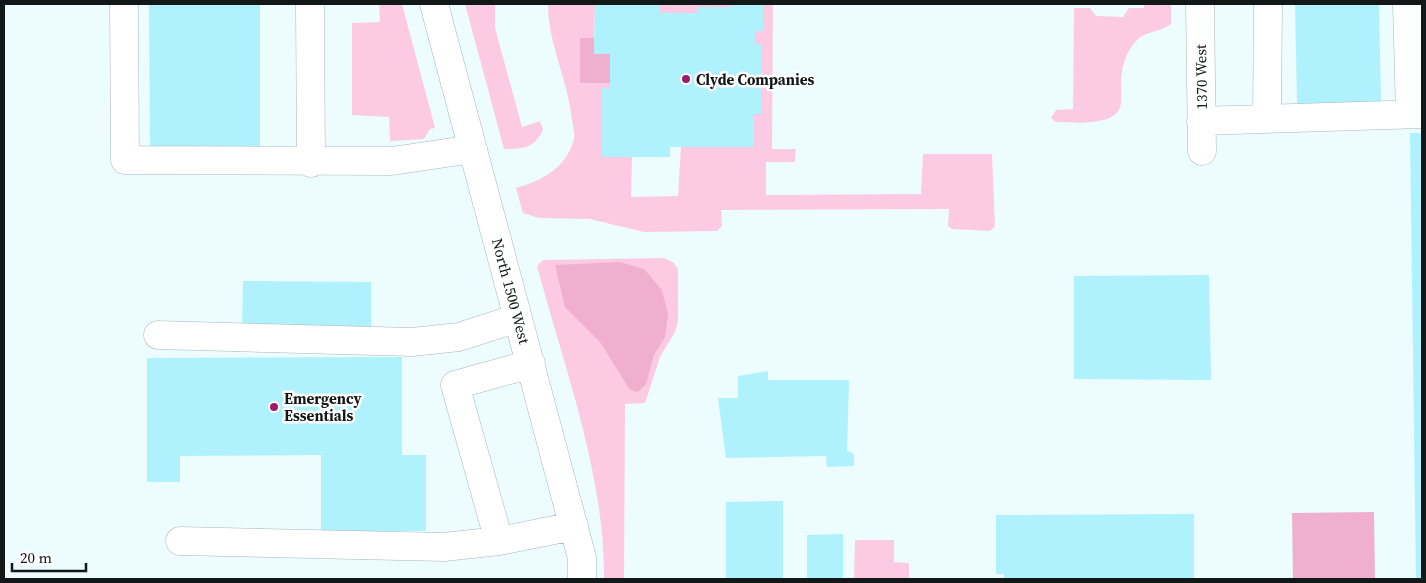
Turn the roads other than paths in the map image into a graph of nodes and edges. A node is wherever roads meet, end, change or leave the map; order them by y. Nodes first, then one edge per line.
1 (124, 4) edge
2 (310, 4) edge
3 (434, 4) edge
4 (1200, 4) edge
5 (1268, 4) edge
6 (1407, 4) edge
7 (1416, 114) edge
8 (1267, 119) junction
9 (1201, 121) junction
10 (473, 149) junction
11 (1202, 151) dead end
12 (311, 163) junction
13 (518, 318) junction
14 (158, 334) dead end
15 (531, 364) junction
16 (574, 526) junction
17 (180, 541) dead end
18 (499, 541) junction
19 (582, 579) edge

1 - 12 street
2 - 12 street
3 - 10 street, North 1500 West
4 - 9 street, 1370 West
5 - 8 street
6 - 7 street
7 - 8 street
8 - 9 street
9 - 11 street, 1370 West
10 - 12 street
10 - 13 street, North 1500 West
13 - 14 street
13 - 15 street, North 1500 West
15 - 16 street, North 1500 West
15 - 18 street
16 - 18 street
16 - 19 street, North 1500 West
17 - 18 street

